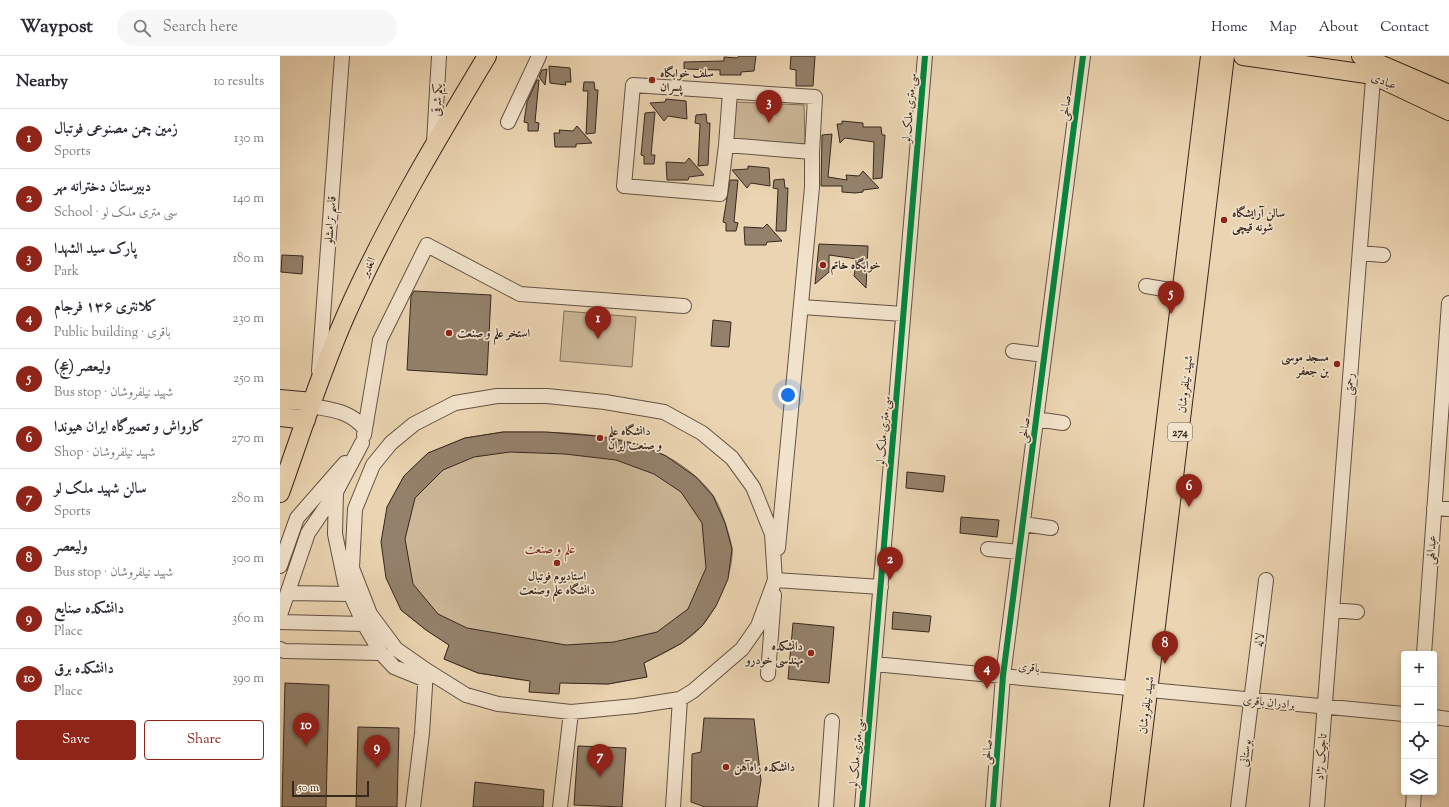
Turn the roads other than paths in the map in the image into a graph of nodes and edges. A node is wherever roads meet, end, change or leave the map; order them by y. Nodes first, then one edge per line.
1 (342, 56) edge
2 (439, 56) edge
3 (486, 56) edge
4 (539, 56) edge
5 (925, 56) edge
6 (1083, 56) edge
7 (1210, 56) edge
8 (1225, 56) edge
9 (1243, 56) edge
10 (1371, 62) edge
11 (730, 92) junction
12 (1449, 94) edge
13 (1449, 111) edge
14 (508, 122) dead end
15 (434, 144) junction
16 (726, 145) junction
17 (812, 152) junction
18 (1360, 252) junction
19 (1383, 255) dead end
20 (1146, 286) dead end
21 (1182, 292) junction
22 (1449, 303) edge
23 (684, 306) dead end
24 (802, 307) junction
25 (903, 314) junction
26 (1448, 338) edge
27 (1013, 352) dead end
28 (1044, 355) junction
29 (318, 384) junction
30 (280, 399) edge
31 (310, 409) junction
32 (280, 417) edge
33 (1036, 419) junction
34 (1063, 423) dead end
35 (365, 429) junction
36 (362, 443) junction
37 (336, 492) junction
38 (280, 493) edge
39 (1434, 508) junction
40 (1449, 509) edge
41 (1023, 524) junction
42 (1051, 528) dead end
43 (988, 549) dead end
44 (1019, 552) junction
45 (280, 566) edge
46 (776, 580) junction
47 (1266, 580) dead end
48 (881, 588) junction
49 (289, 593) junction
50 (350, 594) junction
51 (1332, 610) junction
52 (1356, 612) dead end
53 (280, 615) edge
54 (280, 622) edge
55 (364, 624) junction
56 (280, 649) edge
57 (1424, 651) edge
58 (381, 653) junction
59 (874, 664) junction
60 (768, 674) dead end
61 (426, 675) junction
62 (1003, 676) junction
63 (1141, 689) junction
64 (680, 699) junction
65 (1252, 700) junction
66 (1324, 707) junction
67 (572, 712) junction
68 (1401, 714) edge
69 (1437, 717) edge
70 (1449, 719) edge
71 (832, 721) dead end
72 (1414, 795) edge
73 (412, 807) edge
74 (560, 807) edge
75 (673, 807) edge
76 (826, 807) edge
77 (862, 807) edge
78 (993, 807) edge
79 (1119, 807) edge
80 (1134, 807) edge
81 (1238, 807) edge
82 (1317, 807) edge
83 (1413, 807) edge

1 - 29 street, قاسم ترامشلو
2 - 15 street, یکم شرقی
3 - 15 main road, الغدیر
4 - 14 street
5 - 25 street, سی متری ملک لو
6 - 28 street, صالحی
7 - 21 main road, شهید نیلفروشان / 274
8 - 63 main road, شهید نیلفروشان / 274
9 - 10 main road, عبادی
10 - 12 main road, عبادی
10 - 13 main road, عبادی
10 - 18 street, رحمتی
11 - 16 street
11 - 16 street
11 - 17 street
15 - 29 main road, الغدیر
16 - 17 street
17 - 24 street
18 - 19 street
18 - 51 street, رحمتی
20 - 21 street
21 - 63 main road, شهید نیلفروشان / 274
22 - 26 street, عبدالهی
23 - 35 street
24 - 25 street
24 - 46 street
25 - 48 street, سی متری ملک لو
26 - 39 street, عبدالهی
27 - 28 street
28 - 33 street, صالحی
29 - 31 main road, الغدیر
30 - 31 main road
31 - 32 main road
31 - 35 street
31 - 38 main road, الغدیر
33 - 34 street
33 - 41 street, صالحی
35 - 36 street
36 - 37 street
36 - 45 street
37 - 49 street
37 - 50 street
39 - 40 street
39 - 57 street, عبدالهی
41 - 42 street
41 - 44 street, صالحی
43 - 44 street
44 - 62 street, صالحی
46 - 48 street
46 - 60 street
46 - 61 street
46 - 64 street
47 - 65 street, لاله
48 - 59 street, سی متری ملک لو
49 - 50 street
49 - 53 street
50 - 55 street
51 - 52 street
51 - 66 street, رحمتی
54 - 55 street
55 - 58 street
56 - 58 street
58 - 61 street
59 - 62 street, باقری
59 - 77 street, سی متری ملک لو
61 - 67 street
61 - 73 street
62 - 63 street, باقری
62 - 78 street, صالحی
63 - 65 street, برادران باقری
63 - 79 main road, شهید نیلفروشان / 274
63 - 80 main road, شهید نیلفروشان / 274
64 - 67 street
64 - 75 street
65 - 66 street, برادران باقری
65 - 81 street, بوستانی
66 - 68 street, برادران باقری
66 - 82 street, تاجیک نژاد
67 - 74 street
69 - 70 street
71 - 76 street
72 - 83 street

